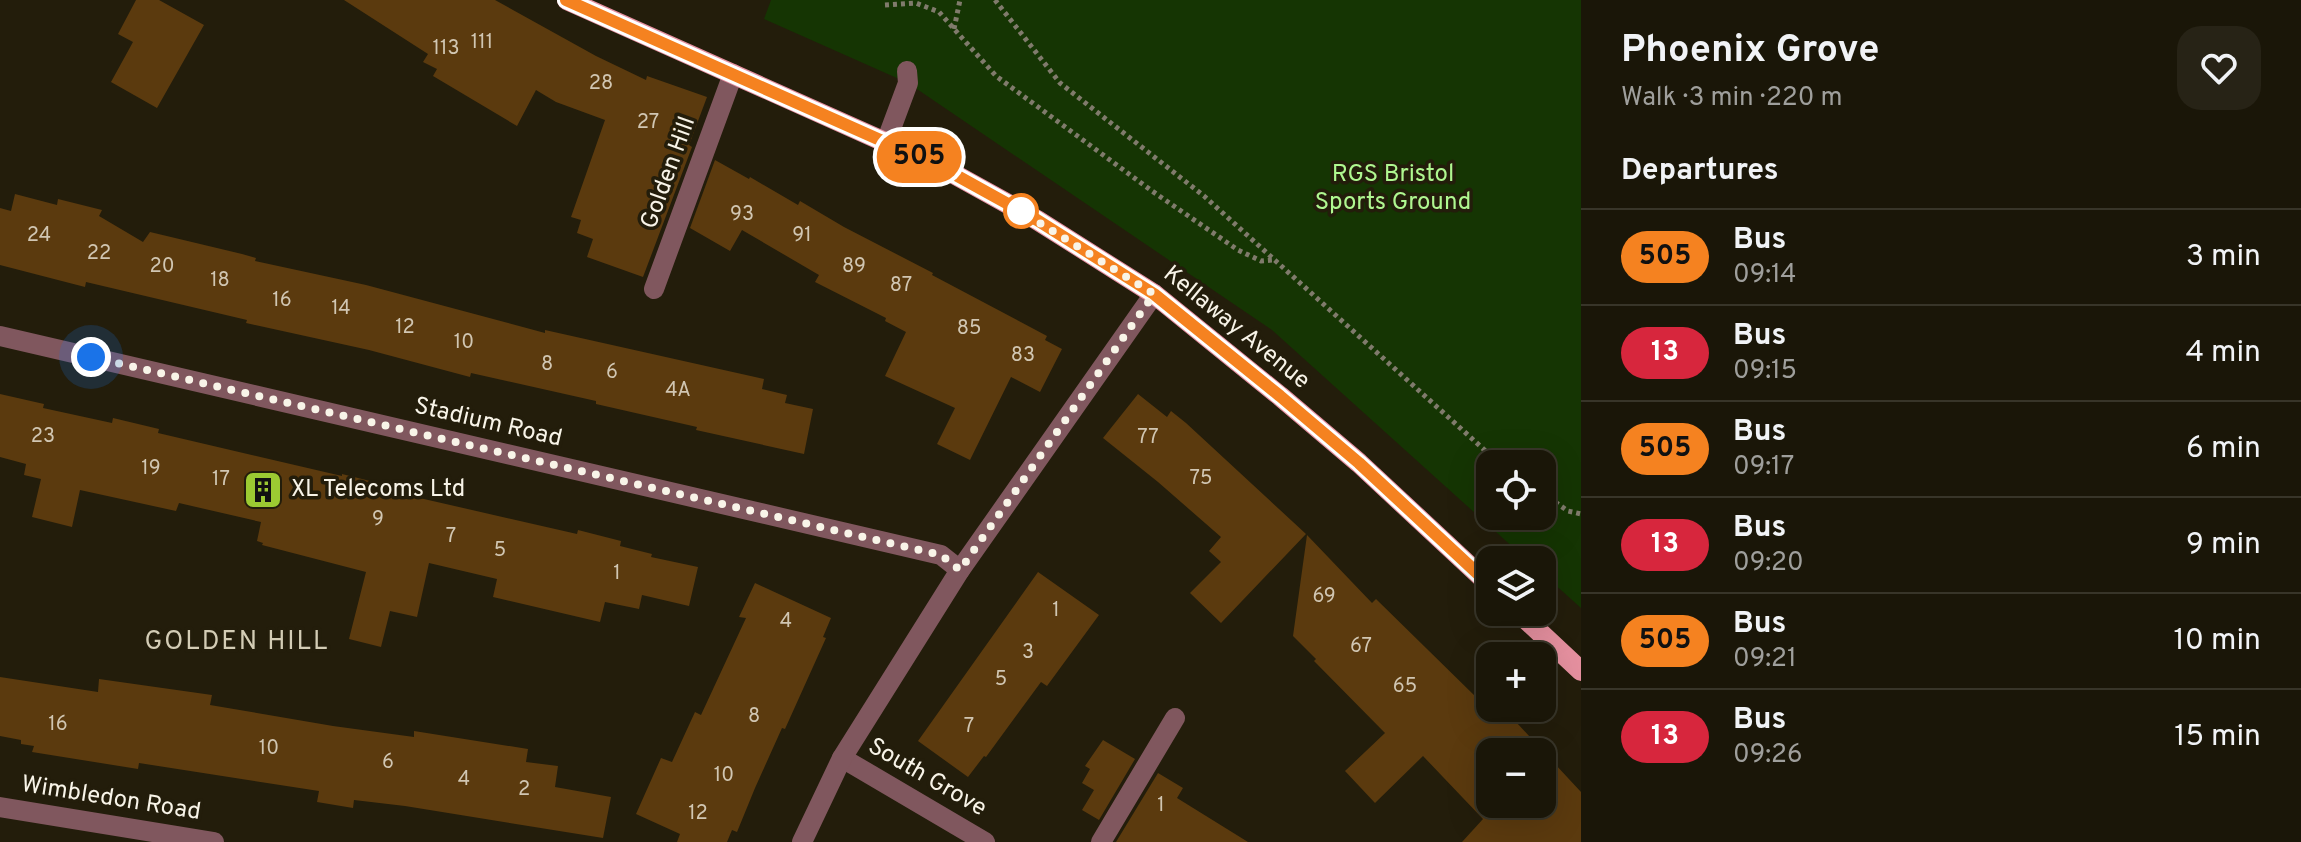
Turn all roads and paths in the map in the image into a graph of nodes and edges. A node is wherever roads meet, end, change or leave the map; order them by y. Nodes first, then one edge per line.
1 (567, 0) edge
2 (960, 0) edge
3 (995, 0) edge
4 (885, 5) dead end
5 (954, 29) junction
6 (907, 71) dead end
7 (733, 74) junction
8 (886, 142) junction
9 (1274, 260) junction
10 (654, 289) dead end
11 (1154, 294) junction
12 (0, 336) edge
13 (1484, 450) edge
14 (1556, 503) edge
15 (1581, 514) edge
16 (960, 570) junction
17 (1476, 572) edge
18 (1533, 626) edge
19 (1581, 671) edge
20 (1175, 718) dead end
21 (842, 758) junction
22 (0, 807) edge
23 (214, 842) edge
24 (802, 842) edge
25 (985, 842) edge
26 (1101, 842) edge

1 - 7 main road, Kellaway Avenue
2 - 5 path
3 - 9 path
4 - 5 path
5 - 9 path
6 - 8 street
7 - 8 main road, Kellaway Avenue
7 - 10 street, Golden Hill
8 - 11 main road, Kellaway Avenue
9 - 13 path
11 - 16 street
11 - 17 main road, Kellaway Avenue
12 - 16 street, Stadium Road
14 - 15 path
16 - 21 street
18 - 19 main road
20 - 26 street
21 - 24 street
21 - 25 street, South Grove
22 - 23 street, Wimbledon Road

